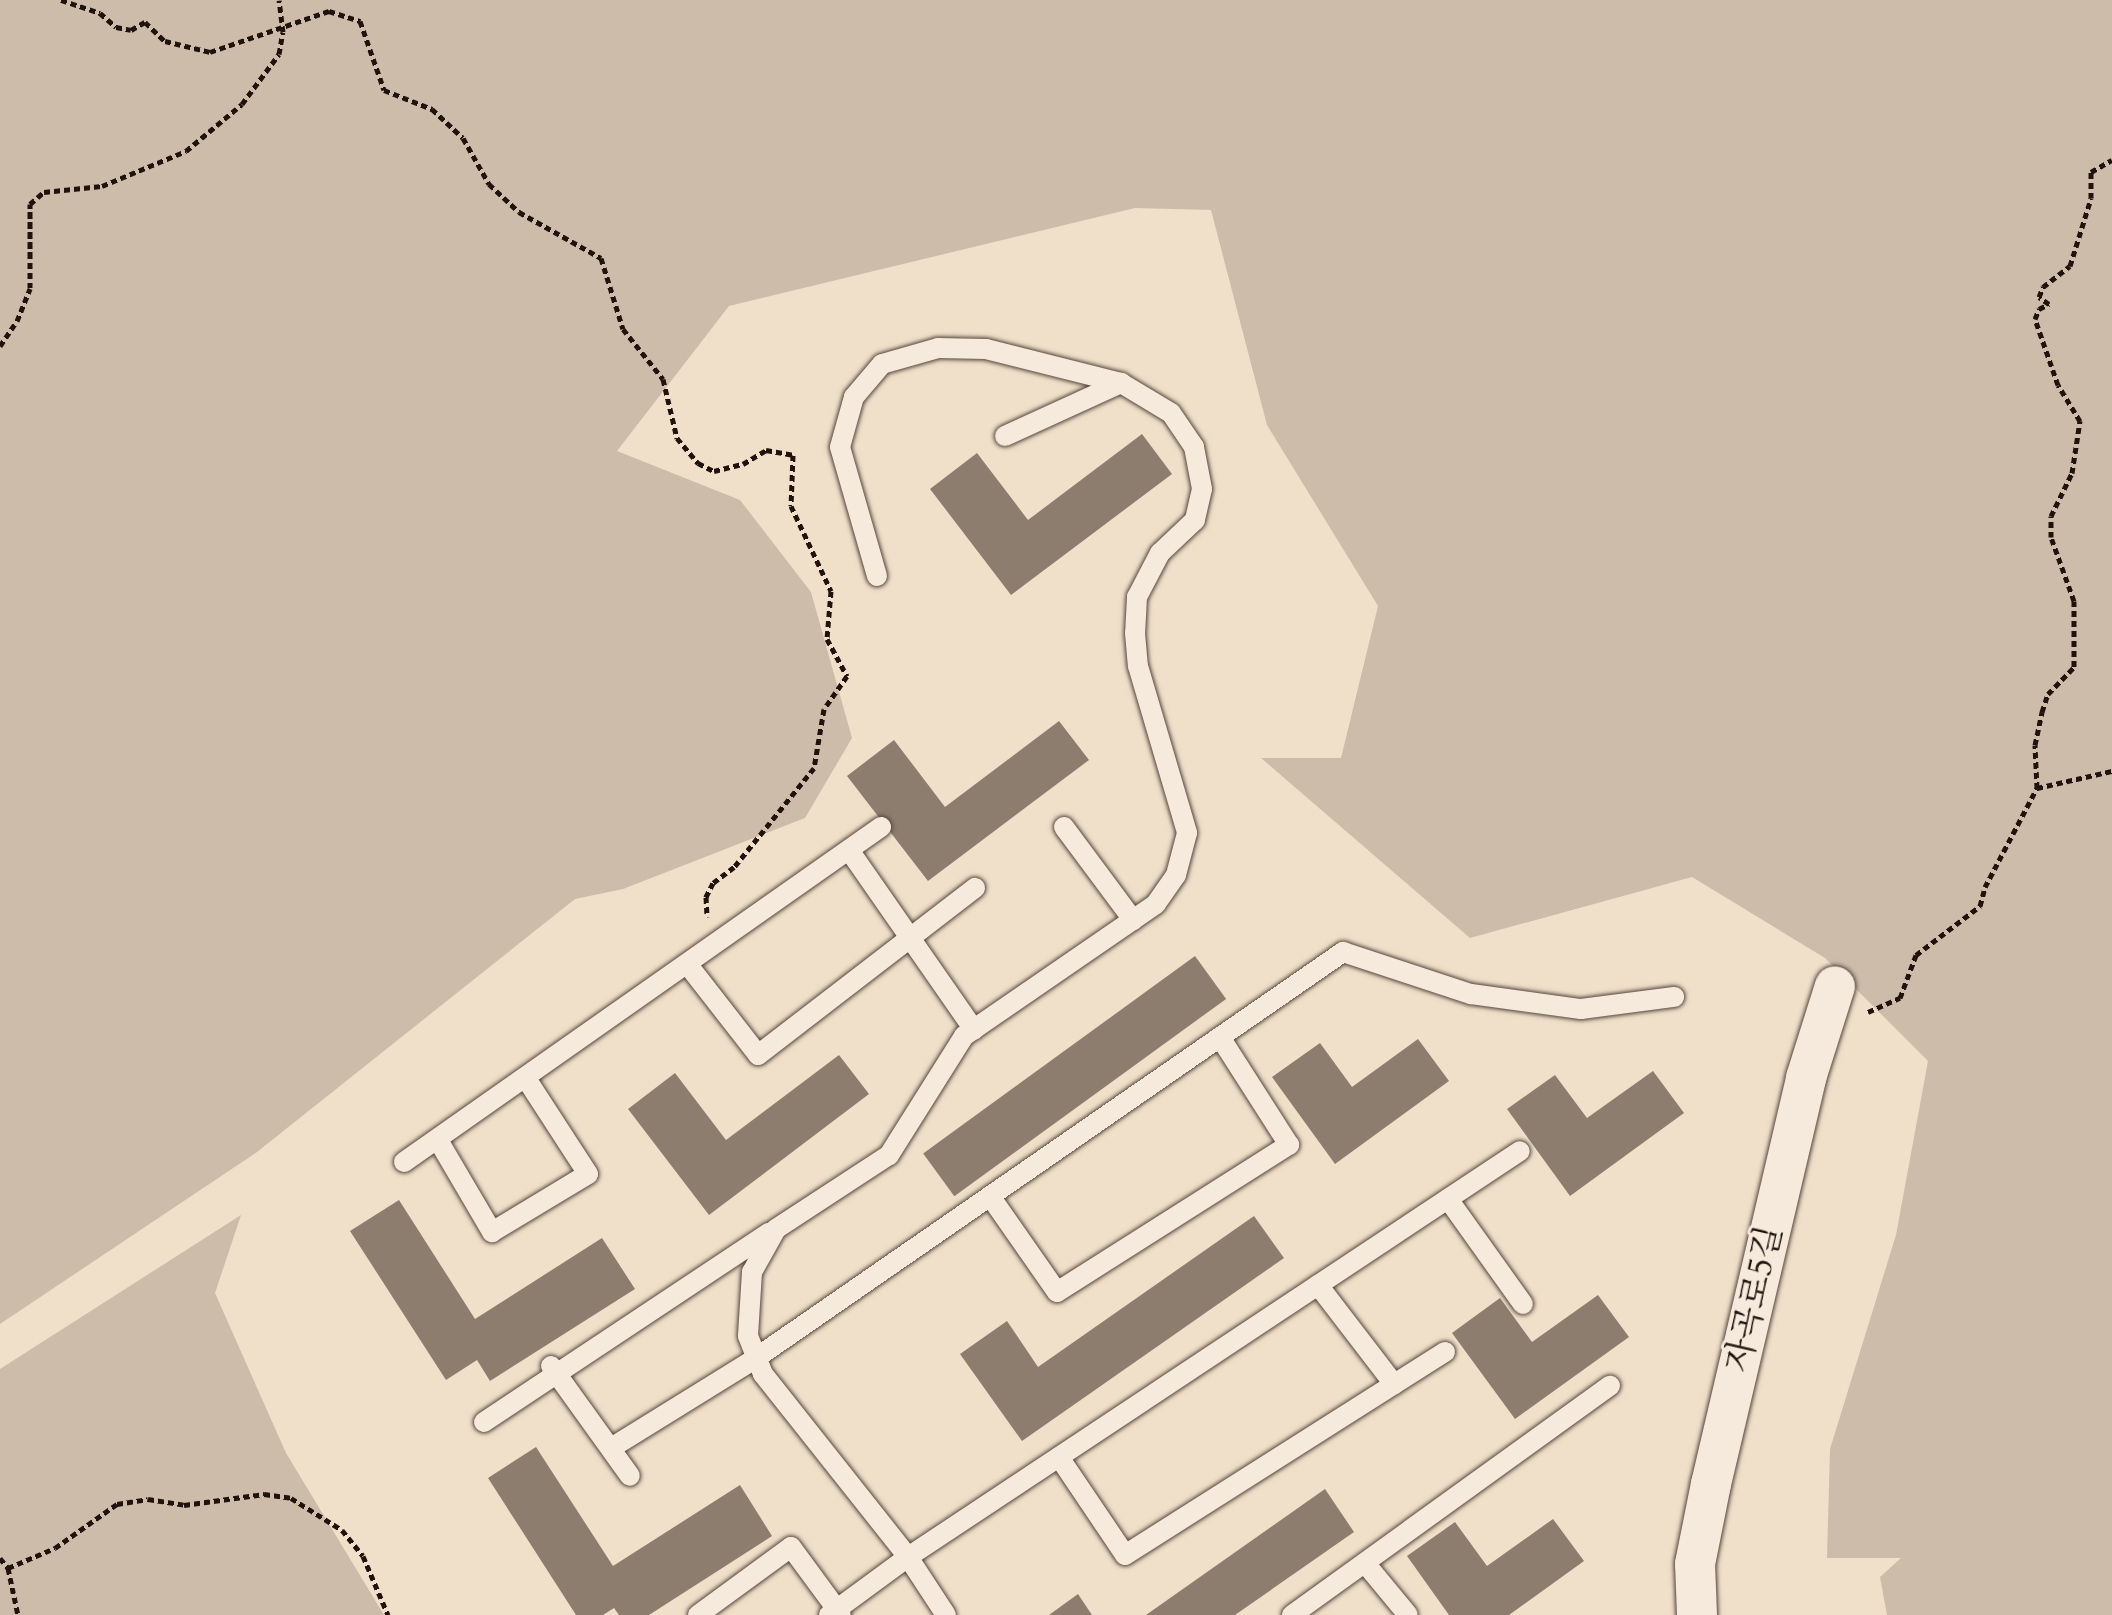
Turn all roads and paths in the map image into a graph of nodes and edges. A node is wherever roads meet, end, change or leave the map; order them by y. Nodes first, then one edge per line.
1 (61, 0) edge
2 (279, 0) edge
3 (283, 30) junction
4 (2112, 160) edge
5 (0, 346) edge
6 (1121, 383) junction
7 (1005, 436) dead end
8 (877, 576) dead end
9 (2112, 771) edge
10 (2037, 788) junction
11 (881, 827) dead end
12 (1064, 827) dead end
13 (849, 850) junction
14 (975, 888) dead end
15 (1133, 920) junction
16 (911, 937) junction
17 (710, 949) junction
18 (688, 965) junction
19 (1674, 997) dead end
20 (1831, 999) joint
21 (974, 1030) junction
22 (1220, 1037) junction
23 (527, 1080) junction
24 (438, 1140) junction
25 (1520, 1151) dead end
26 (404, 1162) dead end
27 (990, 1196) junction
28 (1448, 1199) junction
29 (776, 1229) junction
30 (1318, 1285) junction
31 (1523, 1304) dead end
32 (1445, 1352) dead end
33 (756, 1358) junction
34 (555, 1370) junction
35 (1394, 1384) junction
36 (1610, 1386) dead end
37 (484, 1422) dead end
38 (611, 1448) junction
39 (1059, 1457) junction
40 (630, 1476) dead end
41 (908, 1557) junction
42 (0, 1558) edge
43 (1365, 1563) junction
44 (8, 1568) junction
45 (836, 1613) edge
46 (18, 1615) edge
47 (388, 1615) edge
48 (698, 1615) edge
49 (946, 1615) edge
50 (1292, 1615) edge
51 (1408, 1615) edge
52 (1697, 1615) edge

1 - 3 path
2 - 3 path
3 - 5 path
3 - 17 path
4 - 10 path
6 - 7 lane
6 - 8 lane
6 - 15 lane
9 - 10 path
10 - 20 path
11 - 13 lane
12 - 15 lane
13 - 16 lane
13 - 17 lane
14 - 16 lane
15 - 21 lane
16 - 18 lane
16 - 21 lane
17 - 18 lane
18 - 23 lane
19 - 22 lane
20 - 52 street, 자곡로5길
21 - 29 lane
22 - 27 lane
22 - 27 lane
23 - 24 lane
23 - 24 lane
24 - 26 lane
25 - 28 lane
27 - 33 lane
28 - 30 lane
28 - 31 lane
29 - 33 lane
29 - 34 lane
30 - 35 lane
30 - 39 lane
32 - 35 lane
33 - 38 lane
33 - 41 lane
34 - 37 lane
34 - 38 lane
35 - 39 lane
36 - 43 lane
38 - 40 lane
39 - 41 lane
41 - 45 lane
41 - 49 lane
42 - 44 path
43 - 50 lane
43 - 51 lane
44 - 46 path
44 - 47 path
45 - 48 lane

